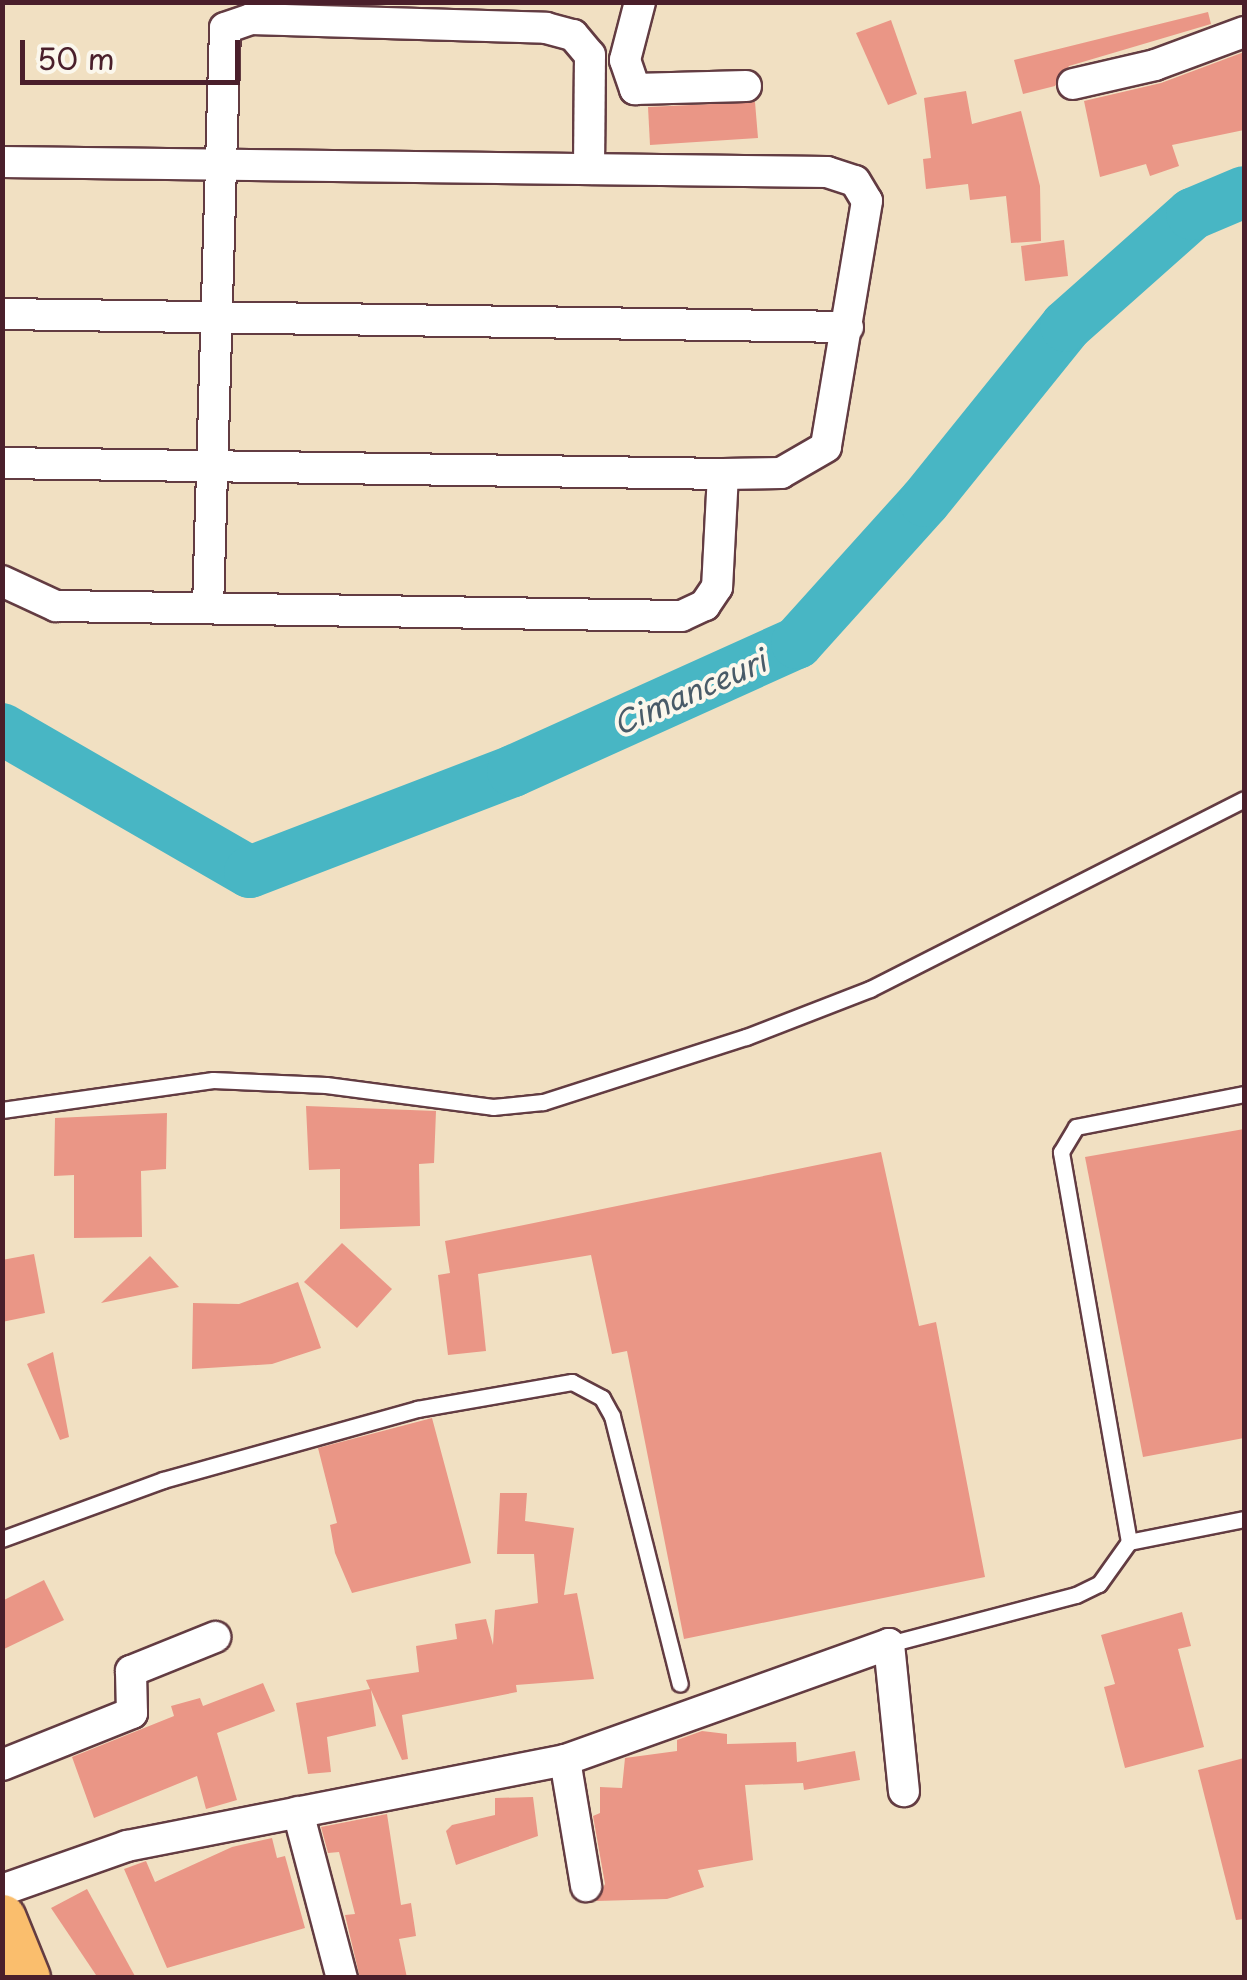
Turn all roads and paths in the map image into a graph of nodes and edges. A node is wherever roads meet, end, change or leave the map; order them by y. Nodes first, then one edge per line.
1 (640, 2) edge
2 (452, 14) edge
3 (1244, 32) edge
4 (1073, 84) dead end
5 (746, 86) dead end
6 (2, 162) edge
7 (218, 165) junction
8 (589, 169) junction
9 (2, 314) edge
10 (214, 320) junction
11 (848, 328) junction
12 (2, 463) edge
13 (211, 466) junction
14 (724, 474) junction
15 (2, 581) edge
16 (208, 608) junction
17 (1244, 799) edge
18 (1244, 1094) edge
19 (2, 1110) edge
20 (1244, 1519) edge
21 (2, 1539) edge
22 (1129, 1542) junction
23 (215, 1637) dead end
24 (889, 1644) junction
25 (680, 1684) dead end
26 (565, 1760) junction
27 (2, 1765) edge
28 (904, 1790) dead end
29 (298, 1812) junction
30 (586, 1886) dead end
31 (2, 1890) edge
32 (2, 1919) edge
33 (26, 1978) edge
34 (342, 1978) edge

1 - 5 street
2 - 7 street
2 - 8 street
3 - 4 street
6 - 7 street
7 - 8 street
7 - 10 street
8 - 11 street
9 - 10 street
10 - 11 street
10 - 13 street
11 - 14 street
12 - 13 street
13 - 14 street
13 - 16 street
14 - 16 street
15 - 16 street
17 - 19 lane
18 - 22 lane
20 - 22 lane
21 - 25 lane
22 - 24 lane
23 - 27 street
24 - 26 street
24 - 28 street
26 - 29 street
26 - 30 street
29 - 31 street
29 - 34 street
32 - 33 main road

